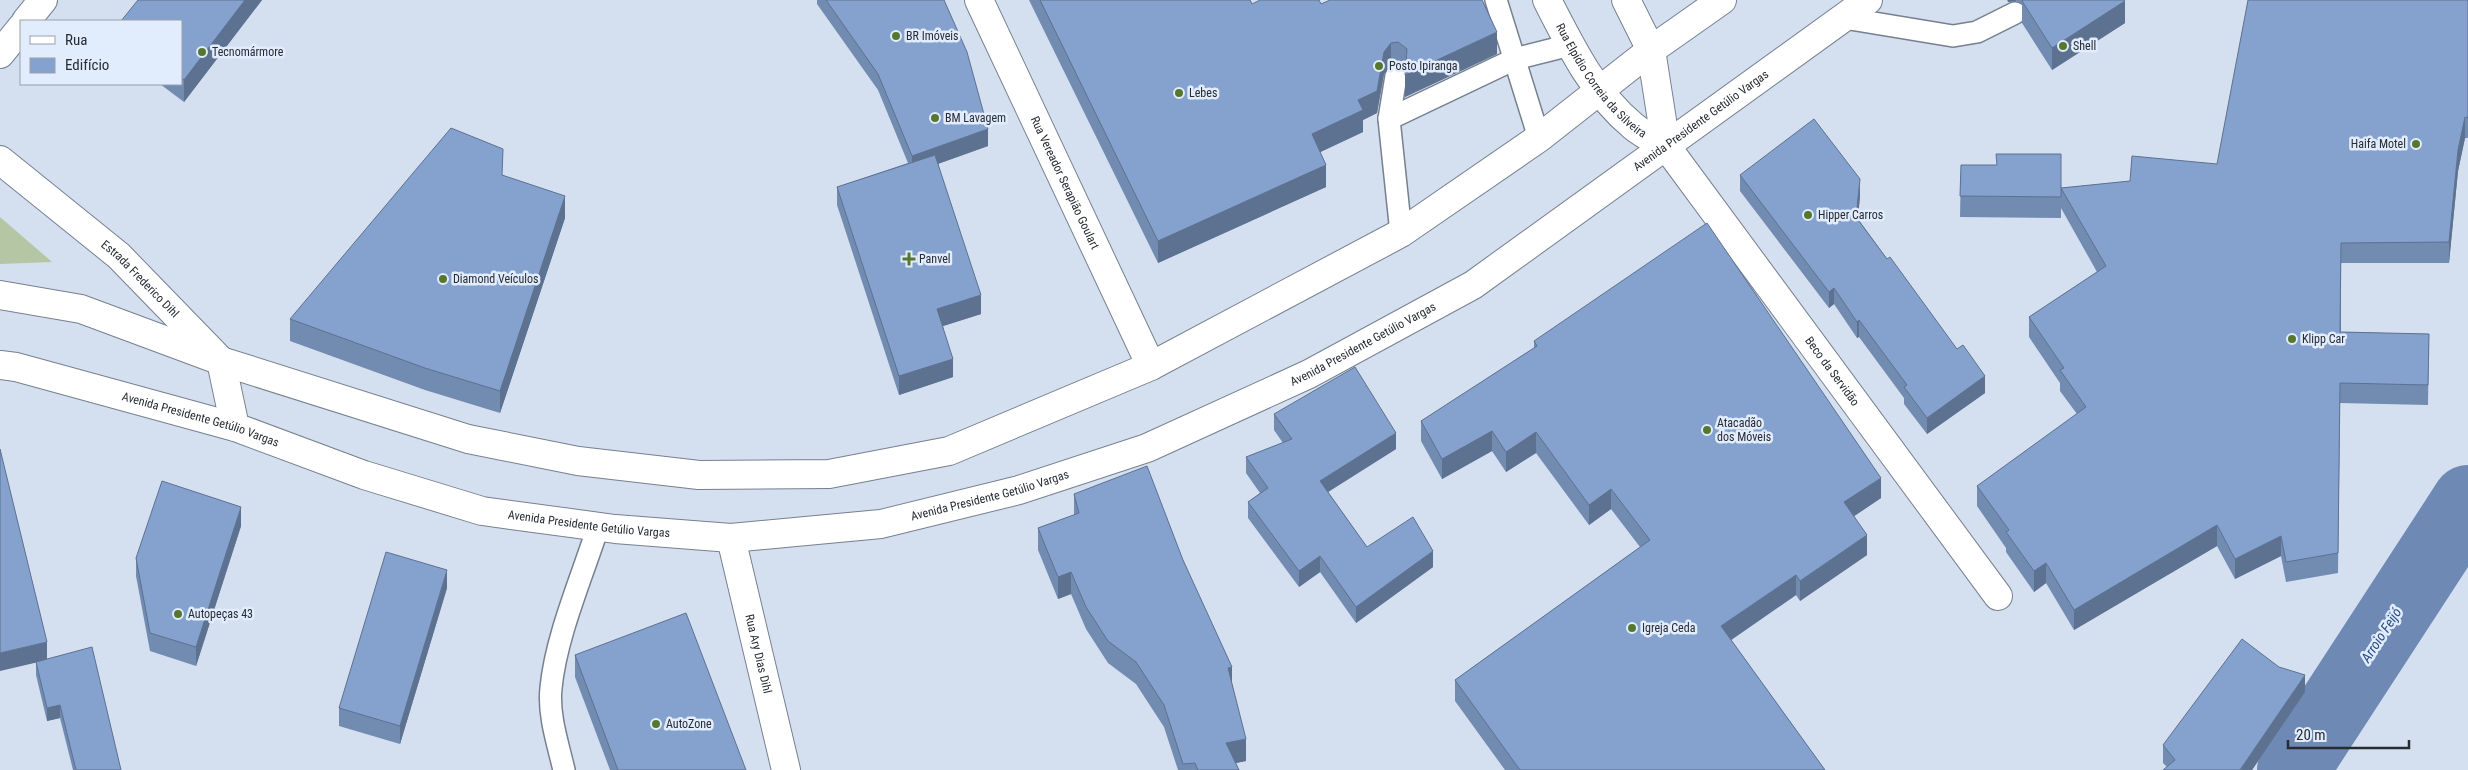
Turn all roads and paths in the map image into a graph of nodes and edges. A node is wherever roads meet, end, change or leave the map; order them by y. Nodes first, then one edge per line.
1 (43, 0) edge
2 (979, 0) edge
3 (1496, 0) edge
4 (1547, 0) edge
5 (1626, 0) edge
6 (1722, 0) edge
7 (1868, 0) edge
8 (2015, 13) dead end
9 (1844, 18) junction
10 (27, 20) edge
11 (20, 29) edge
12 (1570, 44) junction
13 (1651, 50) junction
14 (0, 54) edge
15 (1515, 59) junction
16 (1396, 76) dead end
17 (1599, 91) junction
18 (1389, 119) junction
19 (1539, 138) junction
20 (1666, 146) junction
21 (0, 160) edge
22 (1401, 233) junction
23 (0, 295) edge
24 (221, 361) junction
25 (0, 365) edge
26 (1151, 366) junction
27 (235, 428) junction
28 (598, 527) junction
29 (731, 538) junction
30 (1998, 596) dead end
31 (564, 770) edge
32 (786, 770) edge

1 - 10 main road
2 - 26 main road, Rua Vereador Serapião Goulart
3 - 15 lane
4 - 12 main road, Rua Elpídio Correia da Silveira
5 - 13 main road, Rua Elpídio Correia da Silveira
6 - 13 main road
7 - 9 main road, Avenida Presidente Getúlio Vargas
8 - 9 lane
9 - 20 main road, Avenida Presidente Getúlio Vargas
11 - 14 main road
12 - 15 lane
12 - 17 main road, Rua Elpídio Correia da Silveira
13 - 17 main road
13 - 20 main road, Rua Elpídio Correia da Silveira
15 - 18 lane
15 - 19 lane
16 - 18 lane
17 - 19 main road
17 - 20 main road, Rua Elpídio Correia da Silveira
18 - 22 lane
19 - 22 main road
20 - 29 main road, Avenida Presidente Getúlio Vargas
20 - 30 main road, Beco da Servidão
21 - 24 main road, Estrada Frederico Dihl
22 - 26 main road
23 - 24 main road
24 - 26 main road
24 - 27 main road
25 - 27 main road, Avenida Presidente Getúlio Vargas
27 - 28 main road, Avenida Presidente Getúlio Vargas
28 - 29 main road, Avenida Presidente Getúlio Vargas
28 - 31 lane
29 - 32 main road, Rua Ary Dias Dihl

